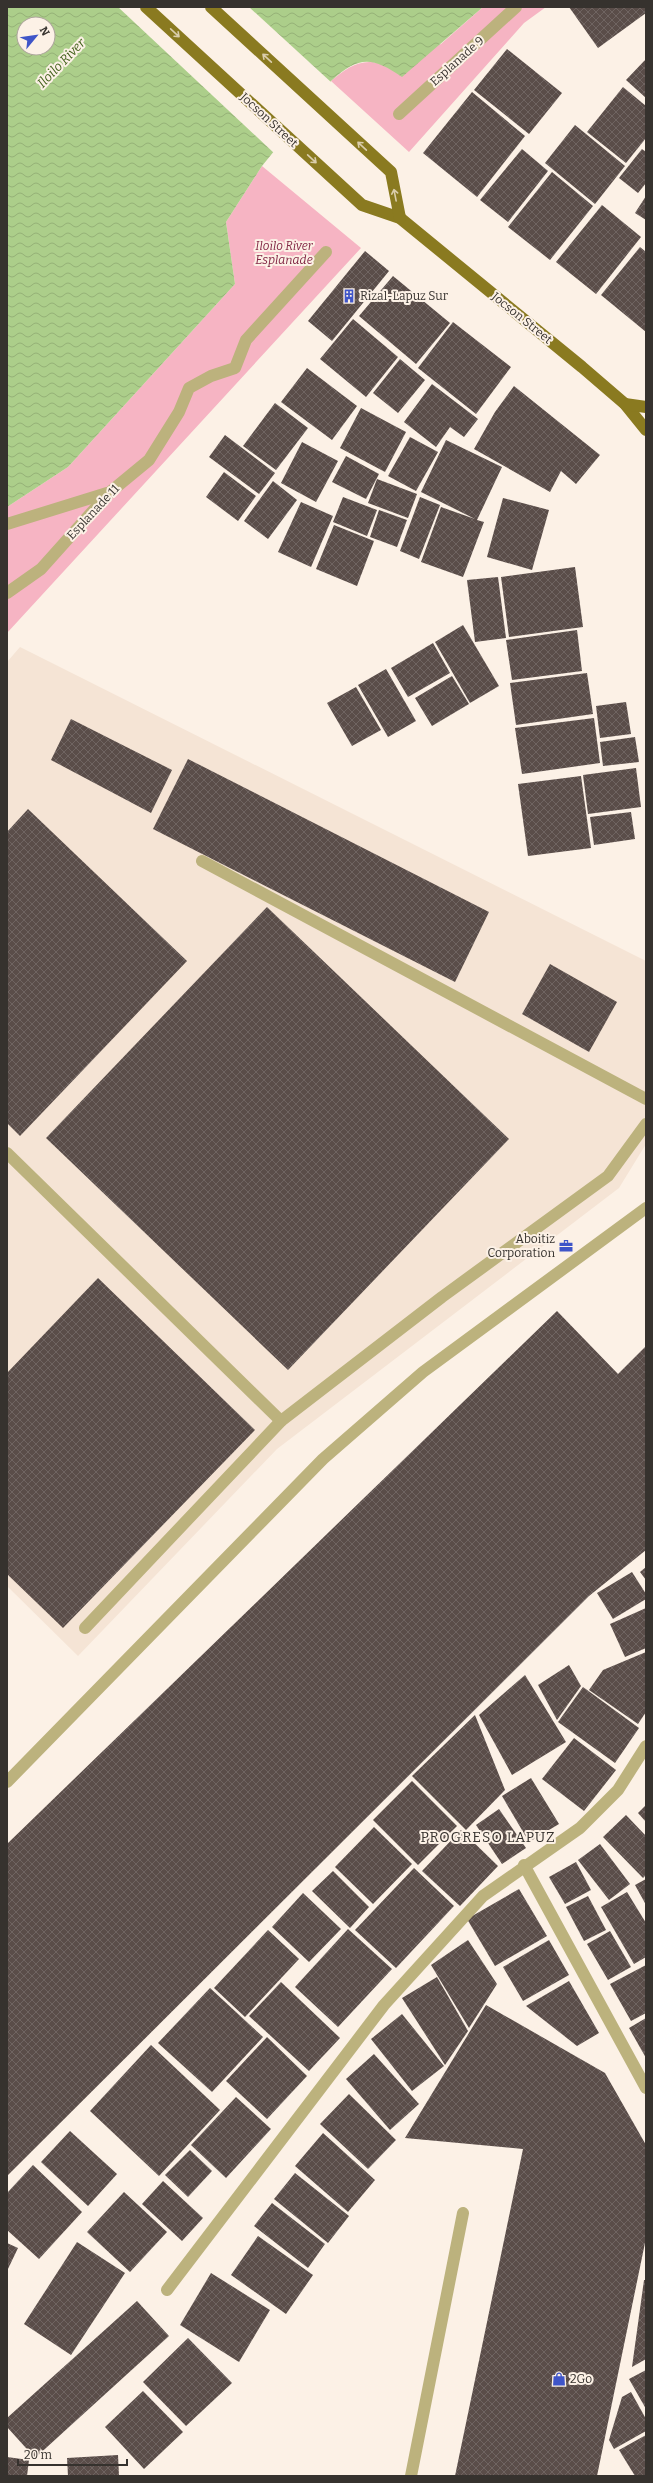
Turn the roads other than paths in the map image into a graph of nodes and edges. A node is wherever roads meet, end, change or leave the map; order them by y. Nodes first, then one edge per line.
1 (146, 7) edge
2 (211, 7) edge
3 (516, 7) edge
4 (399, 114) dead end
5 (400, 218) junction
6 (326, 252) dead end
7 (625, 404) junction
8 (646, 407) edge
9 (646, 430) edge
10 (108, 493) junction
11 (7, 524) edge
12 (7, 593) edge
13 (202, 861) dead end
14 (646, 1099) edge
15 (646, 1124) edge
16 (7, 1153) edge
17 (646, 1208) edge
18 (280, 1421) junction
19 (85, 1628) dead end
20 (646, 1746) edge
21 (7, 1782) edge
22 (524, 1865) junction
23 (646, 2088) edge
24 (464, 2213) dead end
25 (166, 2290) dead end
26 (411, 2476) edge

1 -> 5 main road, Jocson Street
5 -> 2 main road
3 - 4 street, Esplanade 9
5 - 7 main road, Jocson Street
6 - 10 street, Esplanade 11
7 - 8 main road
7 - 9 main road, Jocson Street
10 - 11 street
10 - 12 street, Esplanade 11
13 - 14 street
15 - 18 street
16 - 18 street
17 - 21 street
18 - 19 street
20 - 22 street
22 - 23 street
22 - 25 street
24 - 26 street

